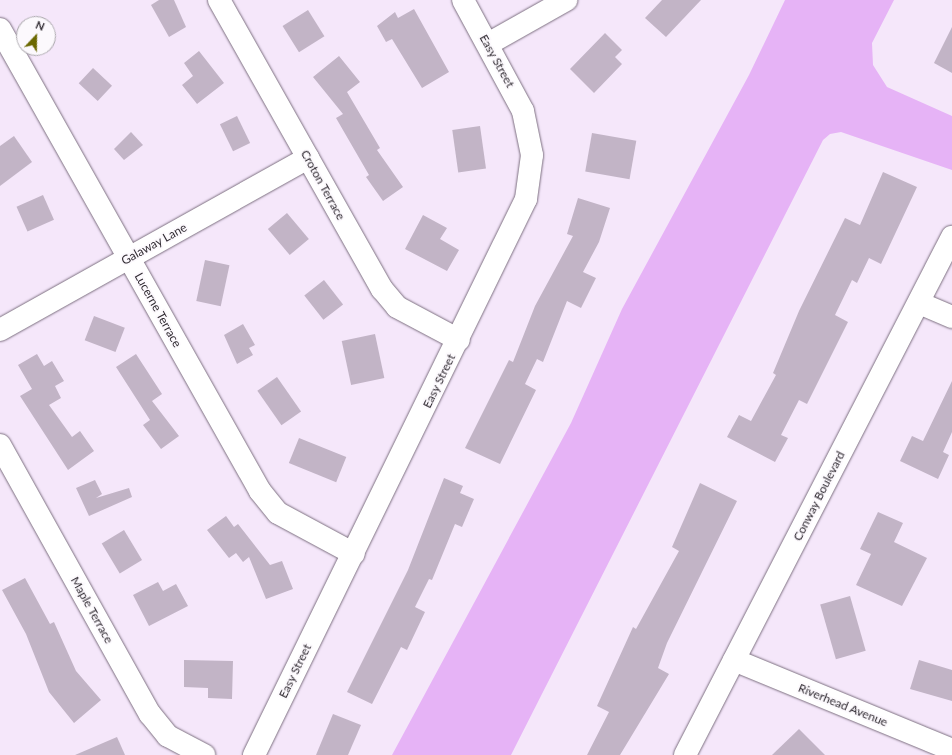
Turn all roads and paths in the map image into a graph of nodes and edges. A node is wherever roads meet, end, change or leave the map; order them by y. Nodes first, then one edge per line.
1 (219, 0) edge
2 (463, 0) edge
3 (566, 0) edge
4 (0, 29) edge
5 (488, 44) junction
6 (308, 158) junction
7 (952, 237) edge
8 (130, 258) junction
9 (920, 303) junction
10 (952, 317) edge
11 (0, 330) edge
12 (459, 340) junction
13 (0, 445) edge
14 (354, 554) junction
15 (734, 660) junction
16 (952, 750) edge
17 (204, 755) edge
18 (254, 755) edge
19 (685, 755) edge

1 - 6 street, Croton Terrace
2 - 5 street, Easy Street
3 - 5 street
4 - 8 street, Lucerne Terrace
5 - 12 street, Easy Street
6 - 8 street, Galaway Lane
6 - 12 street, Croton Terrace
7 - 9 street, Conway Boulevard
8 - 11 street, Galaway Lane
8 - 14 street, Lucerne Terrace
9 - 10 street
9 - 15 street, Conway Boulevard
12 - 14 street, Easy Street
13 - 17 street, Maple Terrace
14 - 18 street, Easy Street
15 - 16 street, Riverhead Avenue
15 - 19 street, Conway Boulevard

